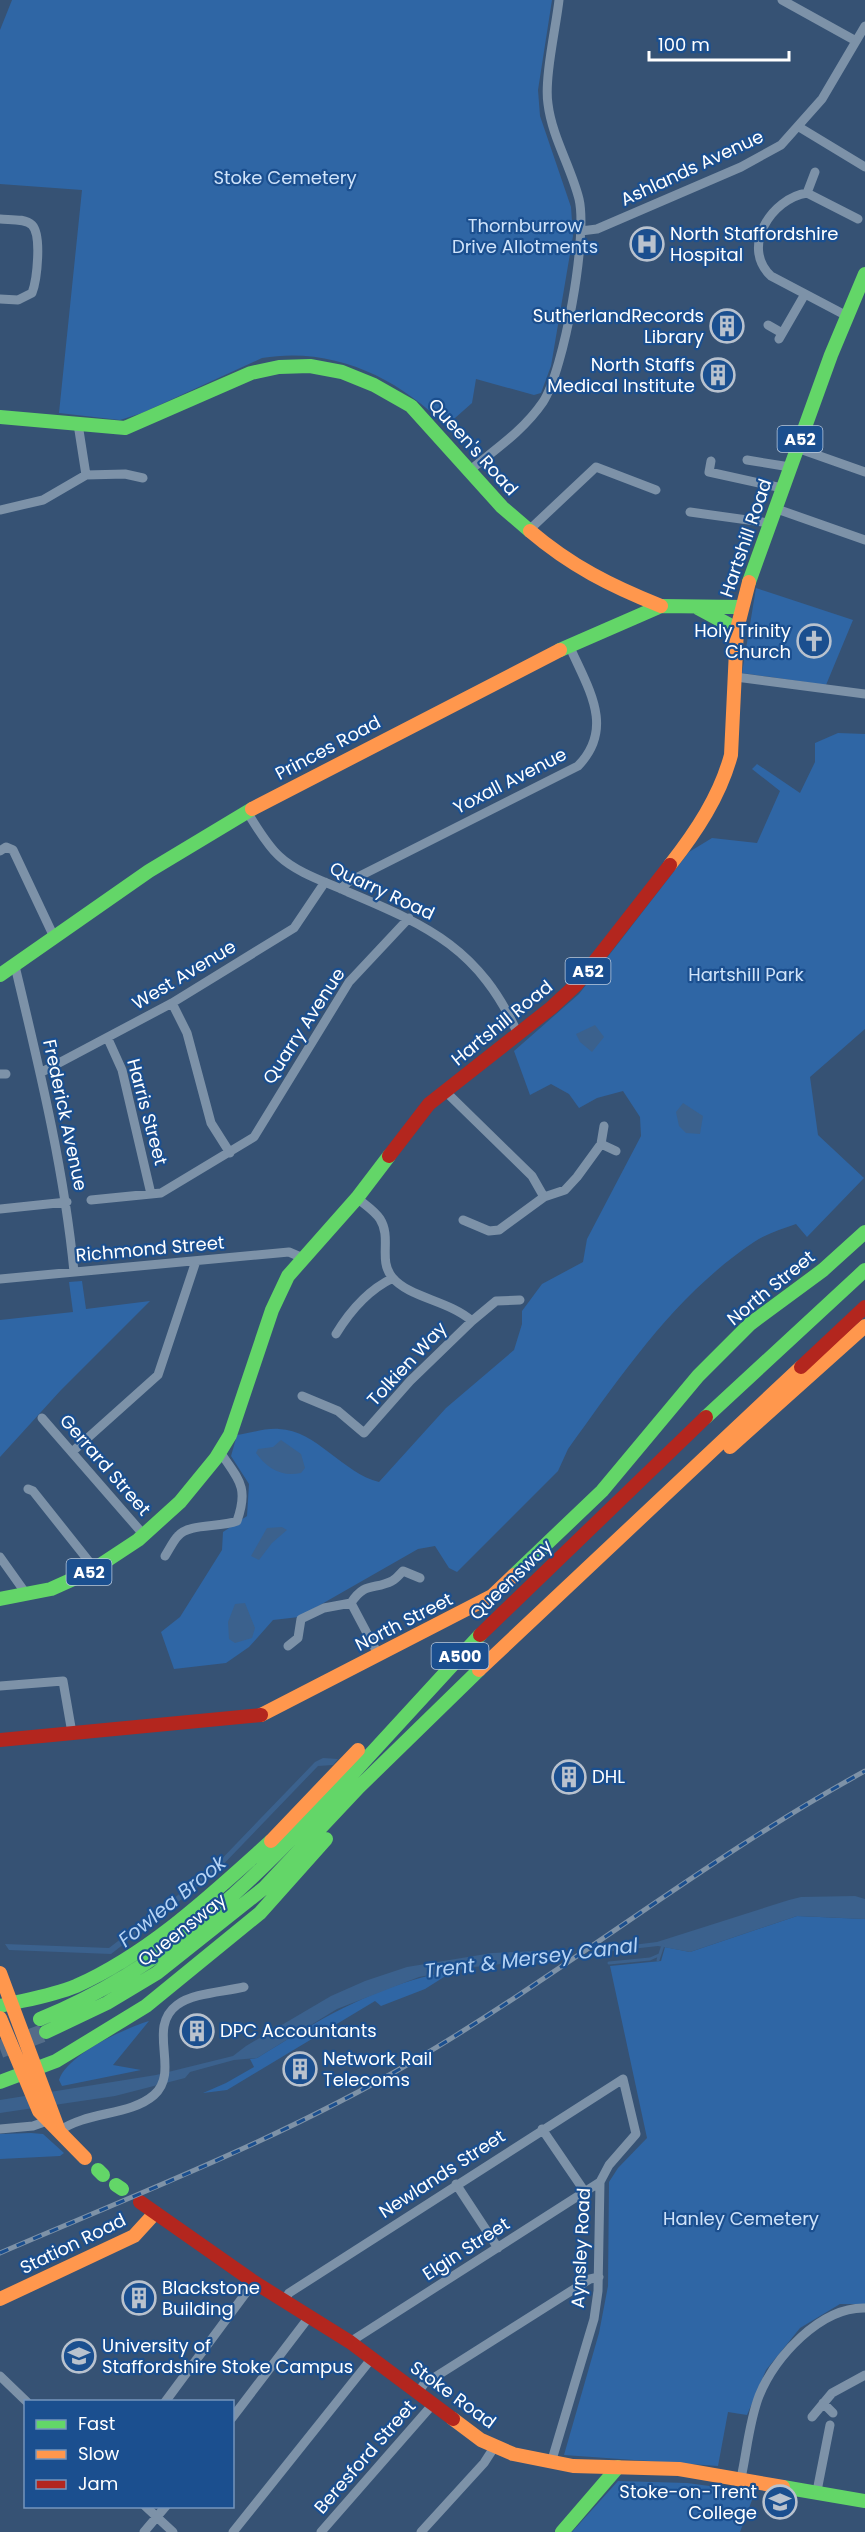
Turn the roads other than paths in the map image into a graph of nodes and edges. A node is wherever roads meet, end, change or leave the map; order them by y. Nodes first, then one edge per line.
1 (559, 0) edge
2 (782, 0) edge
3 (865, 26) edge
4 (856, 42) junction
5 (799, 127) junction
6 (865, 167) edge
7 (815, 172) dead end
8 (807, 193) junction
9 (0, 219) edge
10 (858, 219) dead end
11 (581, 231) junction
12 (865, 274) edge
13 (805, 294) junction
14 (0, 299) edge
15 (847, 316) junction
16 (768, 325) dead end
17 (0, 417) edge
18 (78, 424) junction
19 (797, 448) junction
20 (747, 460) dead end
21 (711, 461) dead end
22 (790, 467) junction
23 (470, 470) junction
24 (865, 472) edge
25 (86, 475) junction
26 (143, 478) dead end
27 (782, 488) junction
28 (656, 490) dead end
29 (774, 508) junction
30 (0, 510) edge
31 (690, 512) dead end
32 (769, 523) junction
33 (528, 531) junction
34 (865, 540) edge
35 (661, 606) junction
36 (741, 607) junction
37 (698, 608) junction
38 (737, 629) junction
39 (569, 645) junction
40 (736, 677) junction
41 (865, 694) edge
42 (247, 812) junction
43 (0, 851) edge
44 (325, 882) junction
45 (341, 889) junction
46 (409, 918) junction
47 (55, 939) junction
48 (15, 966) junction
49 (0, 975) edge
50 (172, 1003) junction
51 (518, 1034) junction
52 (108, 1038) junction
53 (40, 1073) junction
54 (446, 1091) junction
55 (604, 1126) dead end
56 (601, 1144) junction
57 (616, 1151) dead end
58 (230, 1153) junction
59 (151, 1194) junction
60 (544, 1197) junction
61 (357, 1198) junction
62 (91, 1200) dead end
63 (67, 1202) junction
64 (0, 1209) edge
65 (463, 1220) dead end
66 (865, 1232) edge
67 (865, 1257) edge
68 (303, 1258) junction
69 (196, 1261) junction
70 (865, 1270) edge
71 (74, 1272) junction
72 (393, 1278) junction
73 (0, 1279) edge
74 (520, 1300) dead end
75 (865, 1307) edge
76 (472, 1321) junction
77 (865, 1326) edge
78 (336, 1334) dead end
79 (758, 1367) junction
80 (302, 1396) dead end
81 (42, 1418) dead end
82 (72, 1452) junction
83 (220, 1452) junction
84 (28, 1489) dead end
85 (143, 1534) junction
86 (165, 1556) dead end
87 (0, 1557) edge
88 (597, 1558) junction
89 (95, 1569) junction
90 (420, 1578) dead end
91 (27, 1595) junction
92 (0, 1599) edge
93 (351, 1603) junction
94 (496, 1618) junction
95 (517, 1633) junction
96 (288, 1646) dead end
97 (378, 1654) junction
98 (0, 1686) edge
99 (72, 1733) junction
100 (0, 1740) edge
101 (0, 1973) edge
102 (244, 1987) dead end
103 (9, 2007) edge
104 (0, 2018) edge
105 (40, 2019) tunnel mouth
106 (46, 2032) tunnel mouth
107 (34, 2062) junction
108 (622, 2079) joint
109 (25, 2080) junction
110 (0, 2082) edge
111 (51, 2118) junction
112 (0, 2129) edge
113 (542, 2129) junction
114 (85, 2158) dead end
115 (600, 2182) junction
116 (456, 2184) junction
117 (585, 2192) junction
118 (140, 2202) dead end
119 (155, 2213) junction
120 (498, 2248) junction
121 (599, 2277) junction
122 (254, 2282) junction
123 (0, 2299) edge
124 (284, 2301) junction
125 (865, 2308) edge
126 (309, 2317) junction
127 (350, 2342) junction
128 (372, 2358) junction
129 (865, 2375) edge
130 (0, 2376) edge
131 (418, 2392) junction
132 (25, 2400) edge
133 (166, 2400) edge
134 (823, 2403) junction
135 (433, 2404) junction
136 (833, 2413) dead end
137 (234, 2415) edge
138 (812, 2417) dead end
139 (830, 2425) dead end
140 (495, 2446) junction
141 (551, 2463) junction
142 (600, 2467) junction
143 (618, 2467) junction
144 (741, 2478) junction
145 (817, 2491) junction
146 (596, 2493) junction
147 (865, 2501) edge
148 (147, 2508) edge
149 (164, 2508) edge
150 (157, 2518) junction
151 (144, 2532) edge
152 (173, 2532) edge
153 (233, 2532) edge
154 (321, 2532) edge
155 (421, 2532) edge
156 (562, 2532) edge

1 - 11 street
2 - 4 street
3 - 4 street, Ashlands Avenue
4 - 5 street, Ashlands Avenue
5 - 6 street
5 - 11 street, Ashlands Avenue
7 - 8 street
8 - 10 street
8 - 13 street
9 - 14 street
11 - 23 street
12 - 15 main road, Hartshill Road / A52
13 - 15 street
13 - 16 street
15 - 19 main road, Hartshill Road / A52
17 - 18 main road, Queen's Road
18 - 23 main road, Queen's Road
18 - 25 street
19 - 22 main road, Hartshill Road / A52
19 - 24 street
20 - 22 street
21 - 27 street
22 - 27 main road, Hartshill Road / A52
23 - 33 main road, Queen's Road
25 - 26 street
25 - 30 street
27 - 29 main road, Hartshill Road / A52
28 - 33 street
29 - 32 main road, Hartshill Road / A52
29 - 34 street
31 - 32 street
32 - 36 main road, Hartshill Road / A52
33 - 35 main road, Queen's Road
35 - 37 main road, Princes Road
35 - 39 main road, Princes Road
36 - 37 main road, Princes Road
36 - 38 main road, Hartshill Road / A52
37 - 38 main road, Princes Road
38 - 40 main road, Hartshill Road / A52
39 - 42 main road, Princes Road
39 - 45 street, Yoxall Avenue
40 - 41 street
40 - 51 main road, Hartshill Road / A52
42 - 44 street, Quarry Road
42 - 47 main road, Princes Road
43 - 47 street
44 - 45 street, Quarry Road
44 - 50 street, West Avenue
45 - 46 street, Quarry Road
46 - 51 street, Quarry Road
46 - 58 street, Quarry Avenue
47 - 48 main road, Princes Road
48 - 49 main road, Princes Road
48 - 53 street, Frederick Avenue
50 - 52 street, West Avenue
50 - 58 street
51 - 54 main road, Hartshill Road / A52
52 - 53 street, West Avenue
52 - 59 street, Harris Street
53 - 63 street, Frederick Avenue
54 - 60 street
54 - 61 main road, Hartshill Road / A52
55 - 56 street
56 - 57 street
56 - 60 street
58 - 59 street, Quarry Avenue
59 - 62 street, Quarry Avenue
60 - 65 street
61 - 68 main road, Hartshill Road / A52
61 - 72 street
63 - 64 street
63 - 71 street, Frederick Avenue
66 - 97 main road, North Street
67 - 79 main road
68 - 69 street, Richmond Street
68 - 83 main road, Hartshill Road / A52
69 - 71 street, Richmond Street
69 - 82 street
70 - 79 main road, Queensway / A500
71 - 73 street, Richmond Street
72 - 76 street, Tolkien Way
72 - 78 street
74 - 76 street
75 - 88 main road, Queensway / A500
76 - 80 street, Tolkien Way
77 - 88 main road
79 - 94 main road, Queensway / A500
81 - 82 street, Gerrard Street
82 - 85 street, Gerrard Street
83 - 85 main road, Hartshill Road / A52
83 - 86 street
84 - 89 street
85 - 89 main road, Hartshill Road / A52
87 - 91 street
88 - 95 main road, Queensway / A500
89 - 91 main road, Hartshill Road / A52
90 - 93 street
91 - 92 main road, Hartshill Road / A52
93 - 96 street
93 - 97 street
94 - 103 main road
94 - 105 main road, Queensway / A500
95 - 106 main road, Queensway / A500
95 - 107 main road
97 - 99 main road, North Street
98 - 99 street
99 - 100 main road, North Street
101 - 103 main road
102 - 111 street
103 - 107 main road
104 - 109 main road
107 - 109 main road
107 - 111 main road
108 - 113 street, Newlands Street
108 - 115 street, Aynsley Road
109 - 110 main road
109 - 111 main road
111 - 112 street
111 - 114 main road
113 - 116 street, Newlands Street
113 - 117 street
115 - 117 street, Elgin Street
115 - 121 street, Aynsley Road
116 - 120 street
116 - 124 street, Newlands Street
117 - 120 street, Elgin Street
118 - 119 main road, Stoke Road
119 - 122 main road, Stoke Road
119 - 123 main road, Station Road
120 - 127 street, Elgin Street
121 - 131 street
121 - 141 street, Aynsley Road
122 - 124 main road, Stoke Road
122 - 133 street
124 - 126 main road, Stoke Road
125 - 144 street
126 - 127 main road, Stoke Road
126 - 137 street
127 - 128 main road, Stoke Road
128 - 131 main road, Stoke Road
128 - 153 street
129 - 134 street
130 - 132 street
131 - 135 main road, Stoke Road
134 - 136 street
134 - 138 street
135 - 140 main road, Stoke Road
135 - 154 street, Beresford Street
139 - 145 street
140 - 141 main road, Stoke Road
140 - 155 street
141 - 142 main road, Stoke Road
142 - 143 main road, Stoke Road
142 - 146 main road
143 - 144 main road, Stoke Road
143 - 146 main road
144 - 145 main road, Stoke Road
145 - 147 main road, Stoke Road
146 - 156 main road
148 - 150 street
149 - 150 street
150 - 151 street
150 - 152 street

